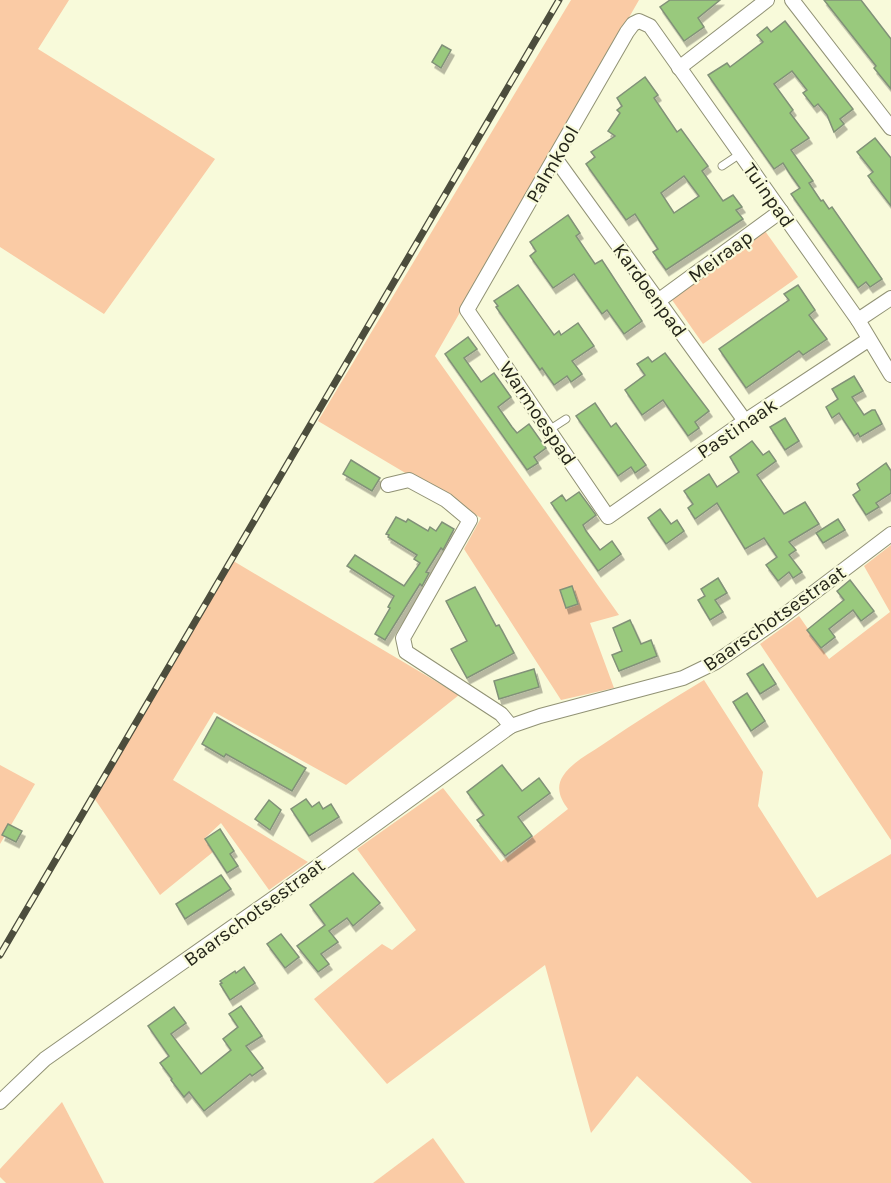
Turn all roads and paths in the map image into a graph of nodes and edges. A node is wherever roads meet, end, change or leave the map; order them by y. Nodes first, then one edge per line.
1 (767, 0) edge
2 (792, 0) edge
3 (639, 21) joint
4 (679, 68) junction
5 (891, 128) edge
6 (740, 154) junction
7 (555, 158) junction
8 (722, 166) dead end
9 (781, 212) junction
10 (891, 298) edge
11 (658, 301) junction
12 (467, 310) joint
13 (858, 320) junction
14 (868, 340) junction
15 (891, 375) edge
16 (566, 419) dead end
17 (745, 421) junction
18 (549, 430) junction
19 (388, 485) dead end
20 (608, 517) joint
21 (891, 534) edge
22 (511, 726) junction
23 (0, 1102) edge

1 - 4 street
2 - 5 street
3 - 4 street, Tuinpad
3 - 7 street, Palmkool
4 - 6 street, Tuinpad
6 - 8 lane
6 - 9 street, Tuinpad
7 - 11 street, Kardoenpad
7 - 12 street, Palmkool
9 - 11 street, Meiraap
9 - 13 street, Tuinpad
10 - 13 street
11 - 17 street, Kardoenpad
12 - 18 street, Warmoespad
13 - 14 street, Tuinpad
14 - 15 street, Tuinpad
14 - 17 street, Pastinaak
16 - 18 lane
17 - 20 street, Pastinaak
18 - 20 street, Warmoespad
19 - 22 street
21 - 22 street, Baarschotsestraat
22 - 23 street, Baarschotsestraat

